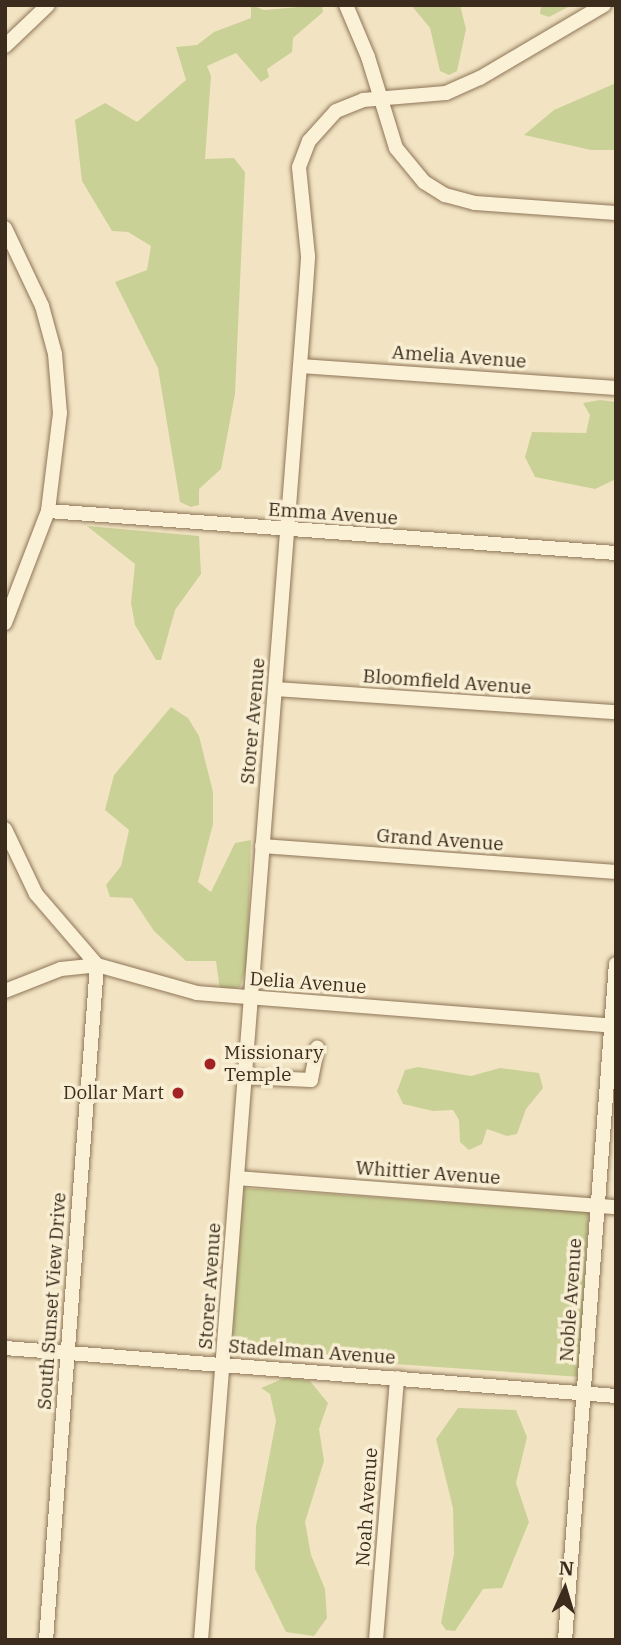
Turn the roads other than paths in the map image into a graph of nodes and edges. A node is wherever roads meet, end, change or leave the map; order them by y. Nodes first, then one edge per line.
1 (48, 5) edge
2 (346, 5) edge
3 (604, 5) edge
4 (5, 46) edge
5 (382, 102) junction
6 (616, 213) edge
7 (5, 228) edge
8 (300, 366) junction
9 (616, 388) edge
10 (48, 511) junction
11 (287, 530) junction
12 (616, 553) edge
13 (5, 623) edge
14 (275, 689) junction
15 (616, 712) edge
16 (5, 829) edge
17 (262, 846) junction
18 (616, 872) edge
19 (97, 964) junction
20 (616, 964) edge
21 (5, 991) edge
22 (251, 998) junction
23 (613, 1025) edge
24 (317, 1048) dead end
25 (245, 1077) junction
26 (237, 1178) junction
27 (597, 1206) junction
28 (616, 1207) edge
29 (5, 1348) edge
30 (68, 1353) junction
31 (223, 1365) junction
32 (397, 1378) junction
33 (584, 1393) junction
34 (616, 1395) edge
35 (46, 1640) edge
36 (201, 1640) edge
37 (376, 1640) edge
38 (565, 1640) edge

1 - 4 street
2 - 5 street
3 - 5 street, Storer Avenue
5 - 6 street
5 - 8 street, Storer Avenue
7 - 10 street
8 - 9 street, Amelia Avenue
8 - 11 street, Storer Avenue
10 - 11 street, Emma Avenue
10 - 13 street
11 - 12 street, Emma Avenue
11 - 14 street, Storer Avenue
14 - 15 street, Bloomfield Avenue
14 - 17 street, Storer Avenue
16 - 19 street
17 - 18 street, Grand Avenue
17 - 22 street, Storer Avenue
19 - 21 street, Delia Avenue
19 - 22 street, Delia Avenue
19 - 30 street, South Sunset View Drive
20 - 23 street, Noble Avenue
22 - 23 street, Delia Avenue
22 - 25 street, Storer Avenue
23 - 27 street, Noble Avenue
24 - 25 street
25 - 26 street, Storer Avenue
26 - 27 street, Whittier Avenue
26 - 31 street, Storer Avenue
27 - 28 street, Whittier Avenue
27 - 33 street, Noble Avenue
29 - 30 street, Stadelman Avenue
30 - 31 street, Stadelman Avenue
30 - 35 street, South Sunset View Drive
31 - 32 street, Stadelman Avenue
31 - 36 street, Storer Avenue
32 - 33 street, Stadelman Avenue
32 - 37 street, Noah Avenue
33 - 34 street, Stadelman Avenue
33 - 38 street, Noble Avenue

